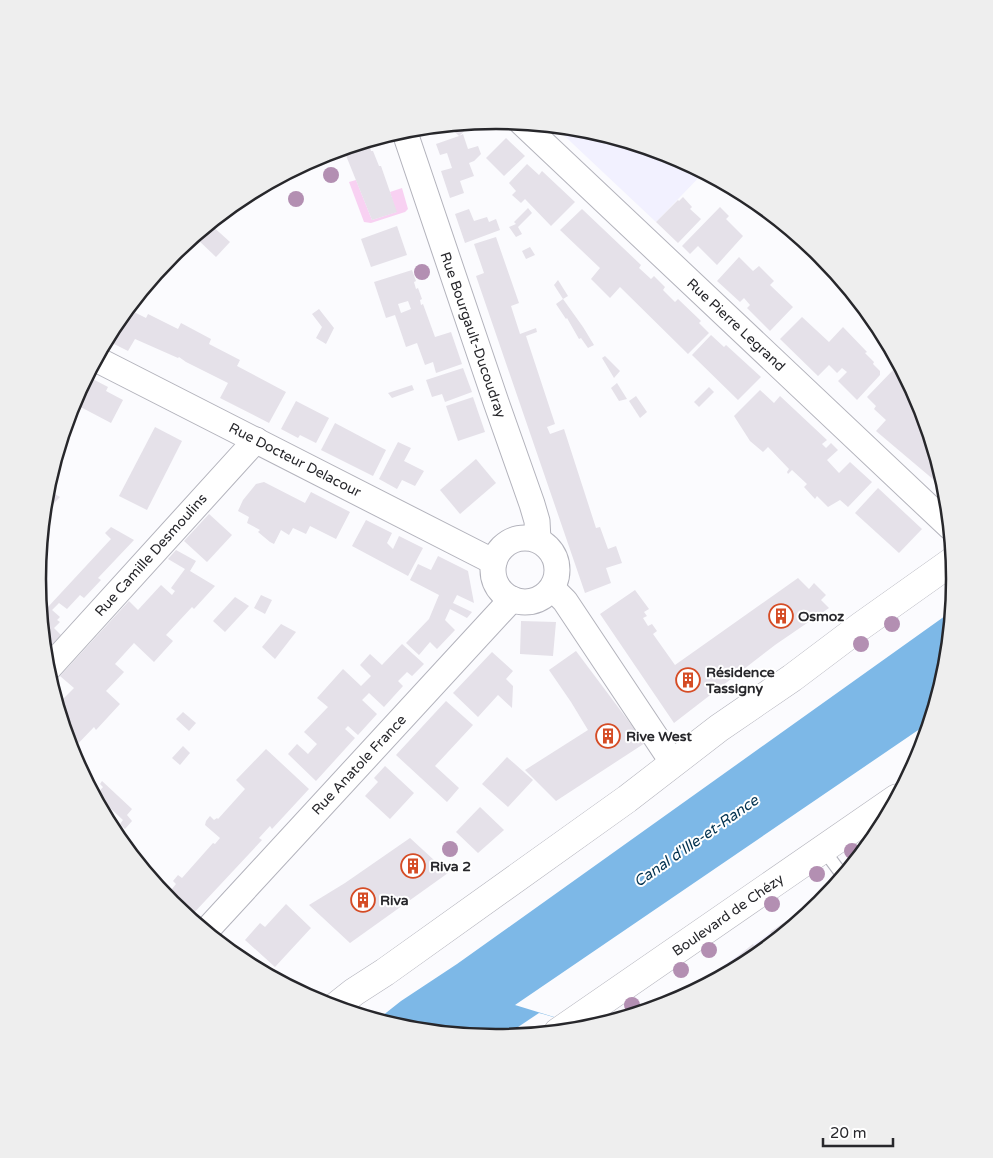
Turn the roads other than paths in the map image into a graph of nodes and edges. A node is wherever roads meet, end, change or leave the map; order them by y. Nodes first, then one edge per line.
1 (531, 131) edge
2 (407, 138) edge
3 (103, 362) edge
4 (256, 440) junction
5 (943, 519) edge
6 (538, 540) junction
7 (494, 562) junction
8 (947, 565) edge
9 (552, 588) junction
10 (512, 599) junction
11 (54, 662) edge
12 (673, 763) junction
13 (884, 807) edge
14 (823, 849) junction
15 (839, 871) edge
16 (210, 926) edge
17 (342, 1001) edge
18 (571, 1023) edge

1 - 5 street, Rue Pierre Legrand
2 - 6 street, Rue Bourgault-Ducoudray
3 - 4 street, Rue Docteur Delacour
4 - 7 street, Rue Docteur Delacour
4 - 11 street, Rue Camille Desmoulins
6 - 7 street
6 - 9 street
7 - 10 street
8 - 12 main road
9 - 10 street
9 - 12 street
10 - 16 street, Rue Anatole France
12 - 17 main road
13 - 14 main road, Boulevard de Chézy
14 - 15 lane
14 - 18 main road, Boulevard de Chézy

